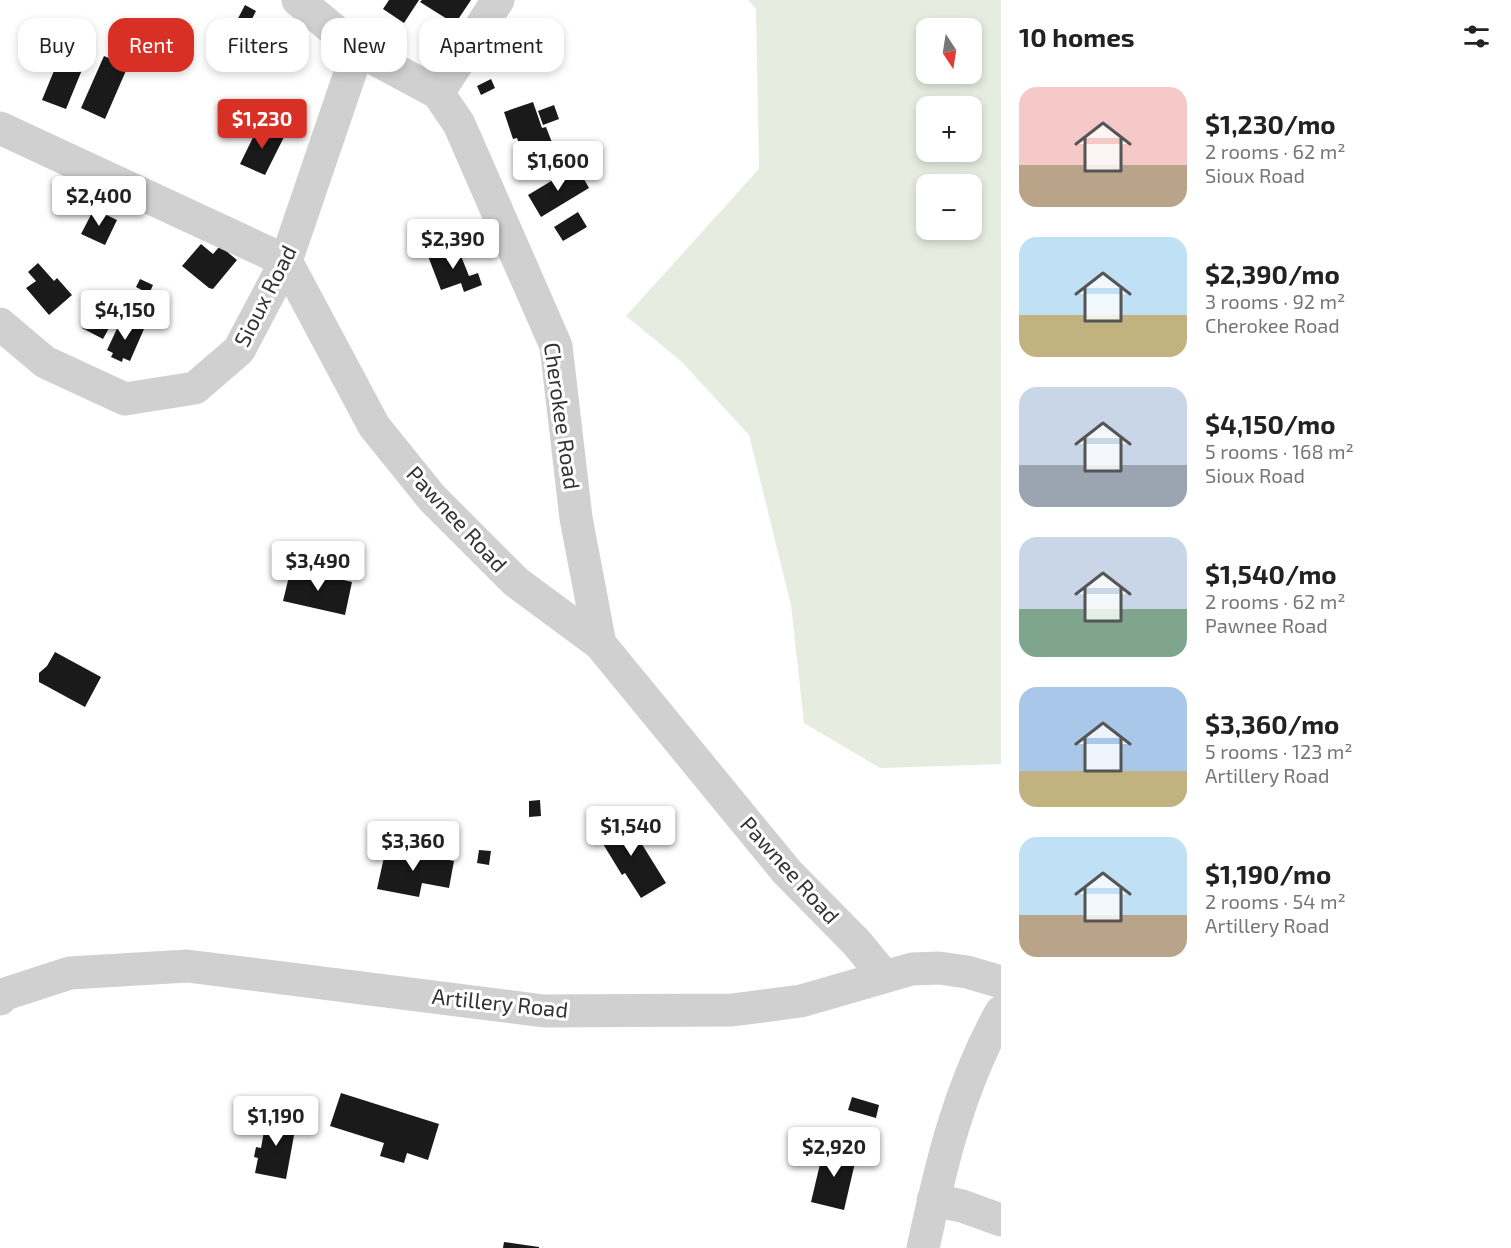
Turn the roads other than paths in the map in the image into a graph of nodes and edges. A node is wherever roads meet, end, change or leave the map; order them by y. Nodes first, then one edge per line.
1 (298, 0) edge
2 (498, 0) edge
3 (321, 19) edge
4 (350, 72) edge
5 (399, 72) edge
6 (438, 93) junction
7 (0, 128) edge
8 (286, 261) junction
9 (0, 324) edge
10 (600, 644) junction
11 (884, 976) junction
12 (1001, 982) edge
13 (0, 999) edge
14 (1001, 1012) edge
15 (933, 1200) junction
16 (1001, 1220) edge
17 (923, 1248) edge

1 - 3 street, Cherokee Road
2 - 6 street
4 - 8 street, Sioux Road
5 - 6 street, Cherokee Road
6 - 10 street, Cherokee Road
7 - 8 street
8 - 9 street, Sioux Road
8 - 10 street, Pawnee Road
10 - 11 street, Pawnee Road
11 - 12 street, Artillery Road
11 - 13 street, Artillery Road
14 - 15 street
15 - 16 street
15 - 17 street

